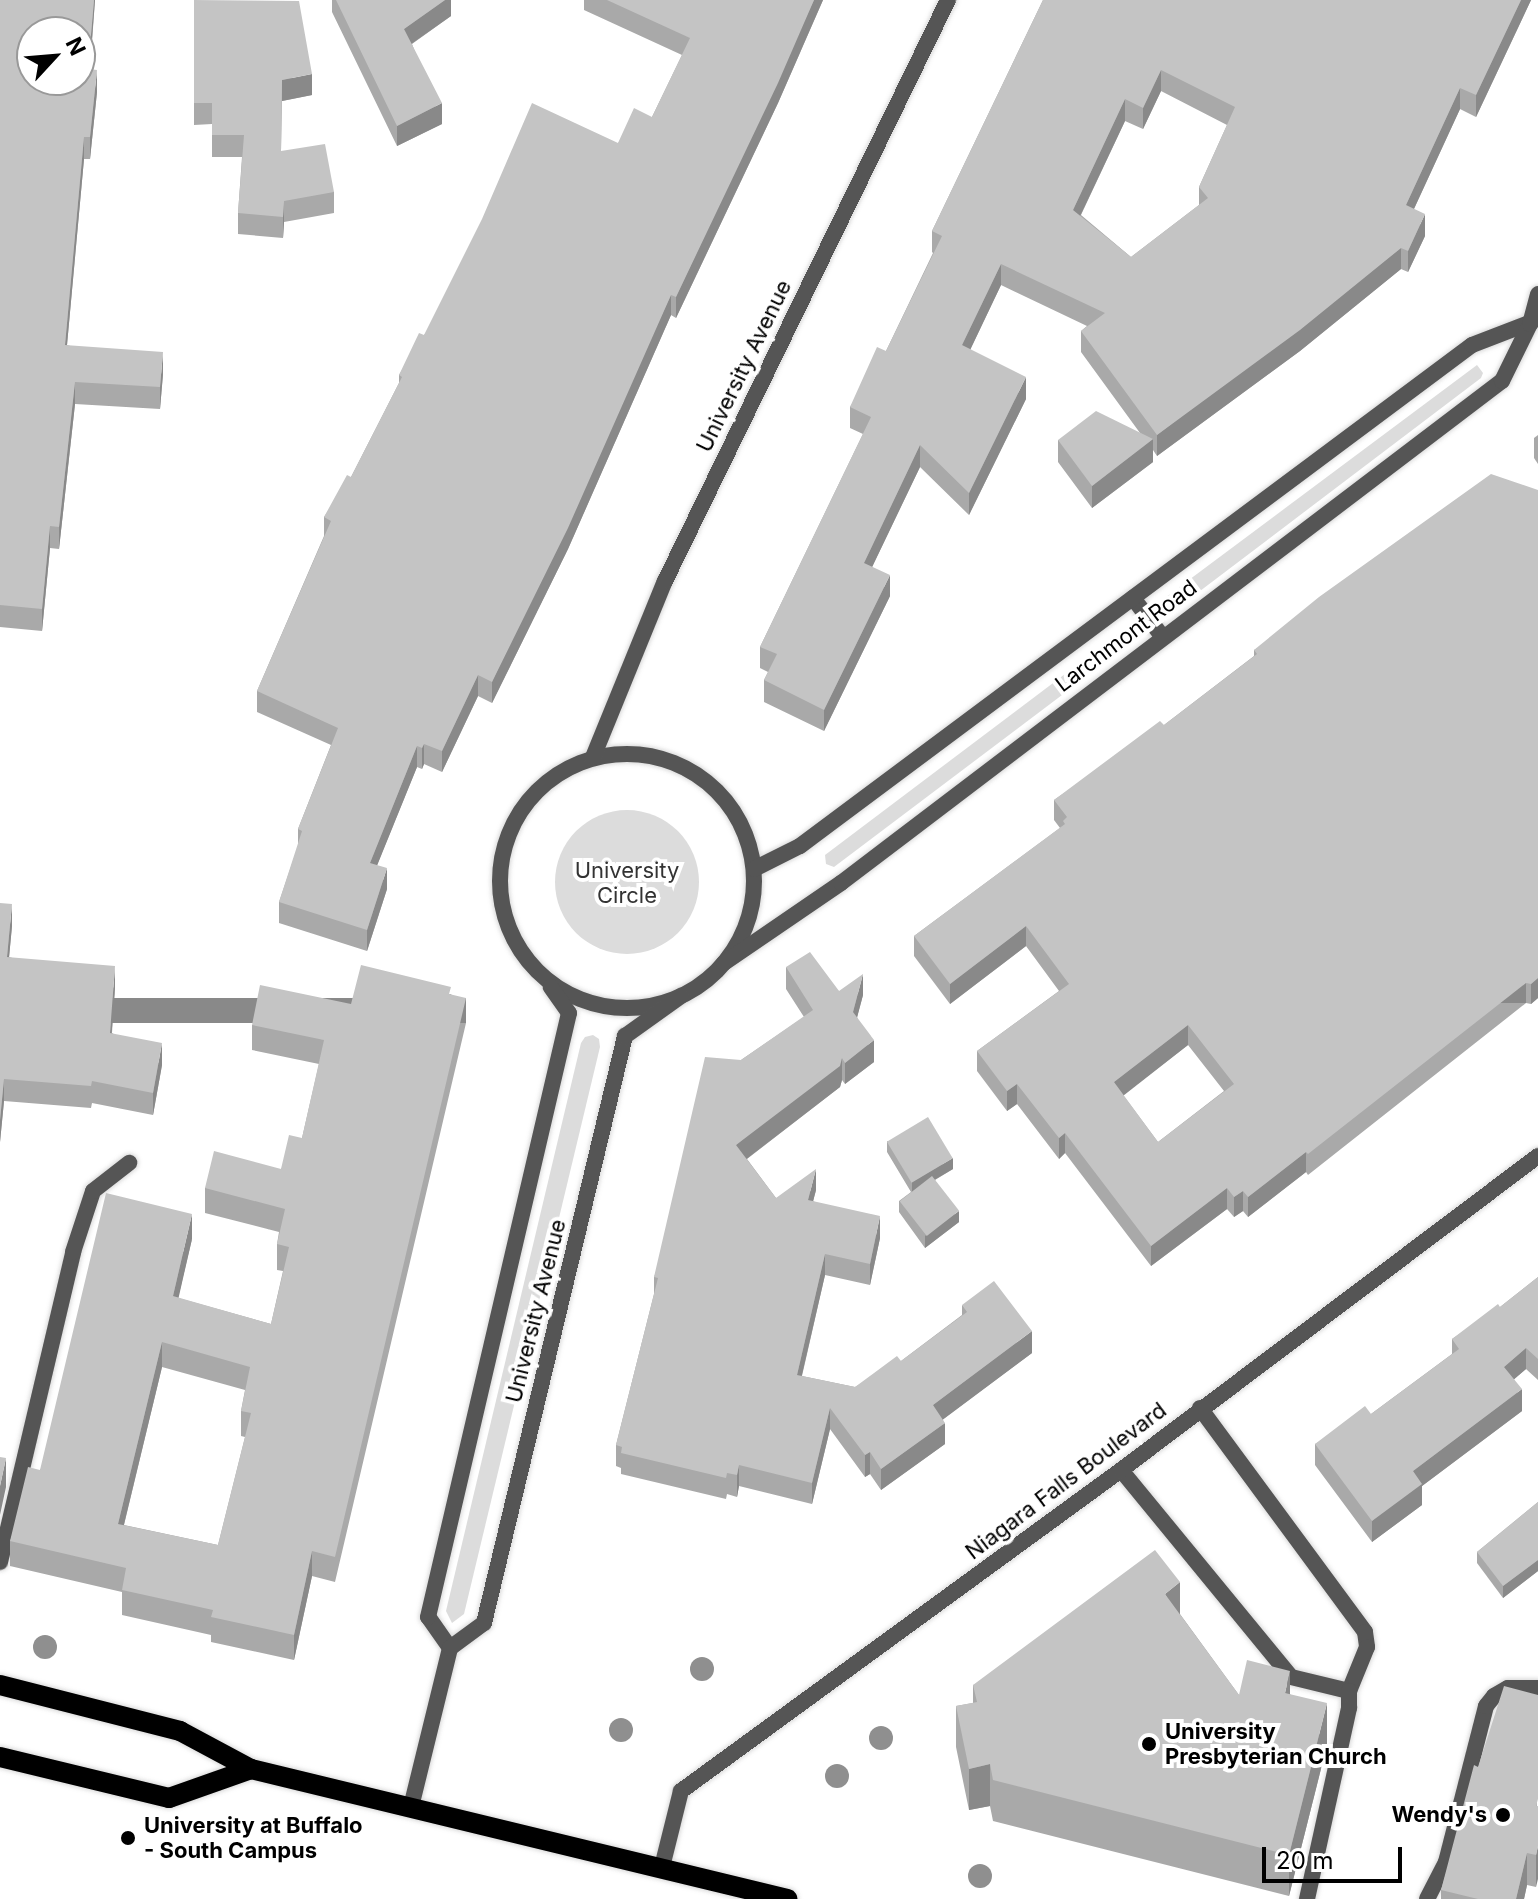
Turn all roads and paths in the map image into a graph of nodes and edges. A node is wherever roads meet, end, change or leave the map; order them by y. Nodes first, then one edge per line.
1 (948, 0) edge
2 (1538, 294) edge
3 (1534, 321) edge
4 (1133, 598) junction
5 (1162, 636) junction
6 (593, 757) junction
7 (754, 869) junction
8 (724, 963) junction
9 (544, 978) junction
10 (681, 996) junction
11 (1538, 1156) edge
12 (129, 1163) dead end
13 (1200, 1408) junction
14 (1121, 1470) junction
15 (0, 1562) edge
16 (450, 1648) junction
17 (0, 1685) edge
18 (1538, 1688) edge
19 (1349, 1691) junction
20 (0, 1757) edge
21 (251, 1769) junction
22 (411, 1807) junction
23 (662, 1867) junction
24 (787, 1899) edge
25 (1307, 1899) edge
26 (1427, 1899) edge

1 - 6 street, University Avenue
2 - 3 street
3 - 4 street, Larchmont Road
3 - 5 street, Larchmont Road
4 - 5 street
4 - 7 street, Larchmont Road
5 - 8 street, Larchmont Road
6 - 7 street
6 - 9 street
7 - 8 street
8 - 10 street
9 - 10 street
9 - 16 street, University Avenue
10 - 16 street, University Avenue
11 - 13 street, Niagara Falls Boulevard
12 - 15 street
13 - 14 street, Niagara Falls Boulevard
13 - 19 street
14 - 19 street
14 - 23 street, Niagara Falls Boulevard
16 - 22 street
17 - 21 main road
18 - 26 street
19 - 25 street
20 - 21 main road
21 - 22 main road
22 - 23 main road
23 - 24 main road

